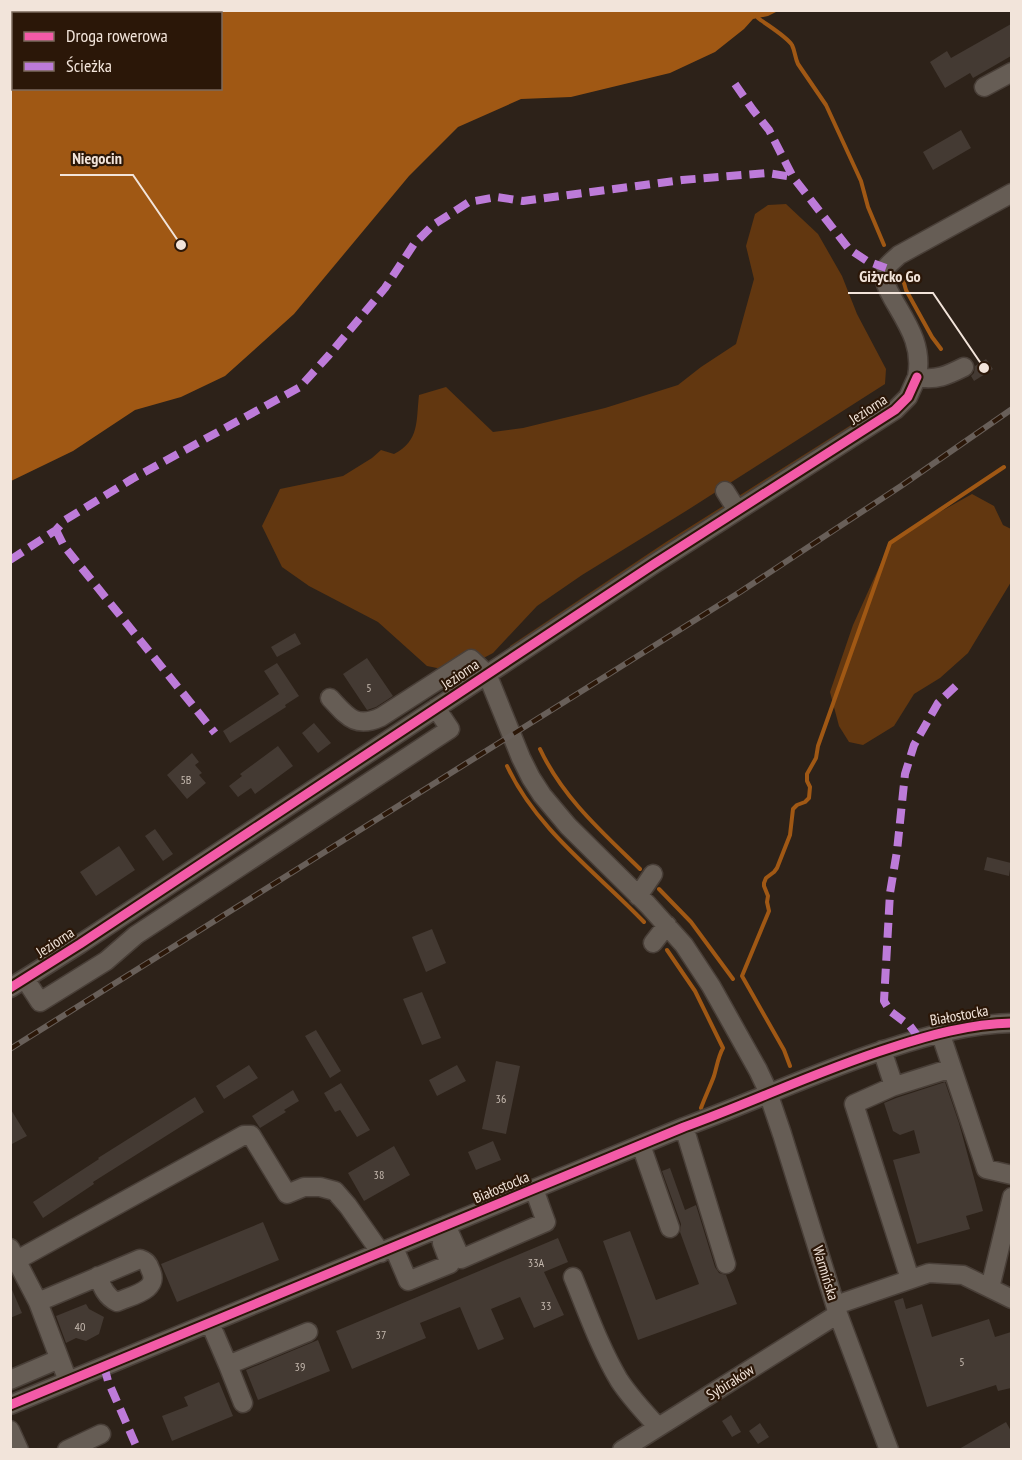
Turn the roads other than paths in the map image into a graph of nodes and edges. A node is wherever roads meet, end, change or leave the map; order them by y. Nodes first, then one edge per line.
1 (1011, 72) edge
2 (984, 87) dead end
3 (1011, 193) edge
4 (964, 367) dead end
5 (917, 377) junction
6 (725, 492) dead end
7 (737, 510) junction
8 (487, 674) junction
9 (330, 698) dead end
10 (436, 708) junction
11 (653, 874) dead end
12 (638, 896) junction
13 (667, 925) junction
14 (653, 943) dead end
15 (18, 984) edge
16 (1011, 1023) edge
17 (940, 1032) junction
18 (882, 1050) junction
19 (952, 1068) junction
20 (894, 1086) junction
21 (768, 1094) junction
22 (684, 1127) junction
23 (641, 1145) junction
24 (1011, 1175) edge
25 (534, 1189) junction
26 (1011, 1197) edge
27 (1008, 1227) edge
28 (442, 1228) junction
29 (670, 1228) dead end
30 (387, 1250) junction
31 (14, 1254) edge
32 (726, 1264) dead end
33 (98, 1276) dead end
34 (573, 1277) dead end
35 (910, 1279) junction
36 (990, 1288) junction
37 (1011, 1299) edge
38 (38, 1302) junction
39 (837, 1309) junction
40 (210, 1323) junction
41 (308, 1332) dead end
42 (59, 1359) junction
43 (228, 1365) junction
44 (10, 1380) edge
45 (68, 1382) junction
46 (243, 1403) dead end
47 (10, 1405) edge
48 (658, 1427) junction
49 (10, 1430) edge
50 (101, 1434) dead end
51 (19, 1449) edge
52 (67, 1449) edge
53 (623, 1449) edge
54 (889, 1449) edge

1 - 2 street
3 - 5 street
4 - 5 street
5 - 7 street, Jeziorna
6 - 7 street
7 - 8 street, Jeziorna
8 - 9 street
8 - 10 street, Jeziorna
8 - 12 street, Jeziorna
10 - 15 street, Jeziorna
10 - 15 street
11 - 12 street
12 - 13 street, Jeziorna
13 - 14 street
13 - 21 street, Jeziorna
16 - 17 street, Białostocka
17 - 18 street, Białostocka
17 - 19 street
18 - 20 street
18 - 21 street, Białostocka
19 - 20 street
19 - 24 street
20 - 35 street
21 - 22 street, Białostocka
21 - 39 street, Warmińska
22 - 23 street, Białostocka
22 - 32 street
23 - 25 street, Białostocka
23 - 29 street
25 - 28 street, Białostocka
25 - 28 street
26 - 27 street
27 - 36 street
28 - 30 street, Białostocka
28 - 30 street
30 - 31 street
30 - 40 street, Białostocka
31 - 38 street
33 - 38 street
34 - 48 street
35 - 36 street, Sybiraków
35 - 39 street, Sybiraków
36 - 37 street, Sybiraków
38 - 42 street
39 - 48 street, Sybiraków
39 - 54 street, Warmińska
40 - 43 street
40 - 45 street, Białostocka
41 - 43 street
42 - 44 street
42 - 45 street
43 - 46 street
45 - 47 street, Białostocka
48 - 53 street, Sybiraków
49 - 51 street
50 - 52 street

